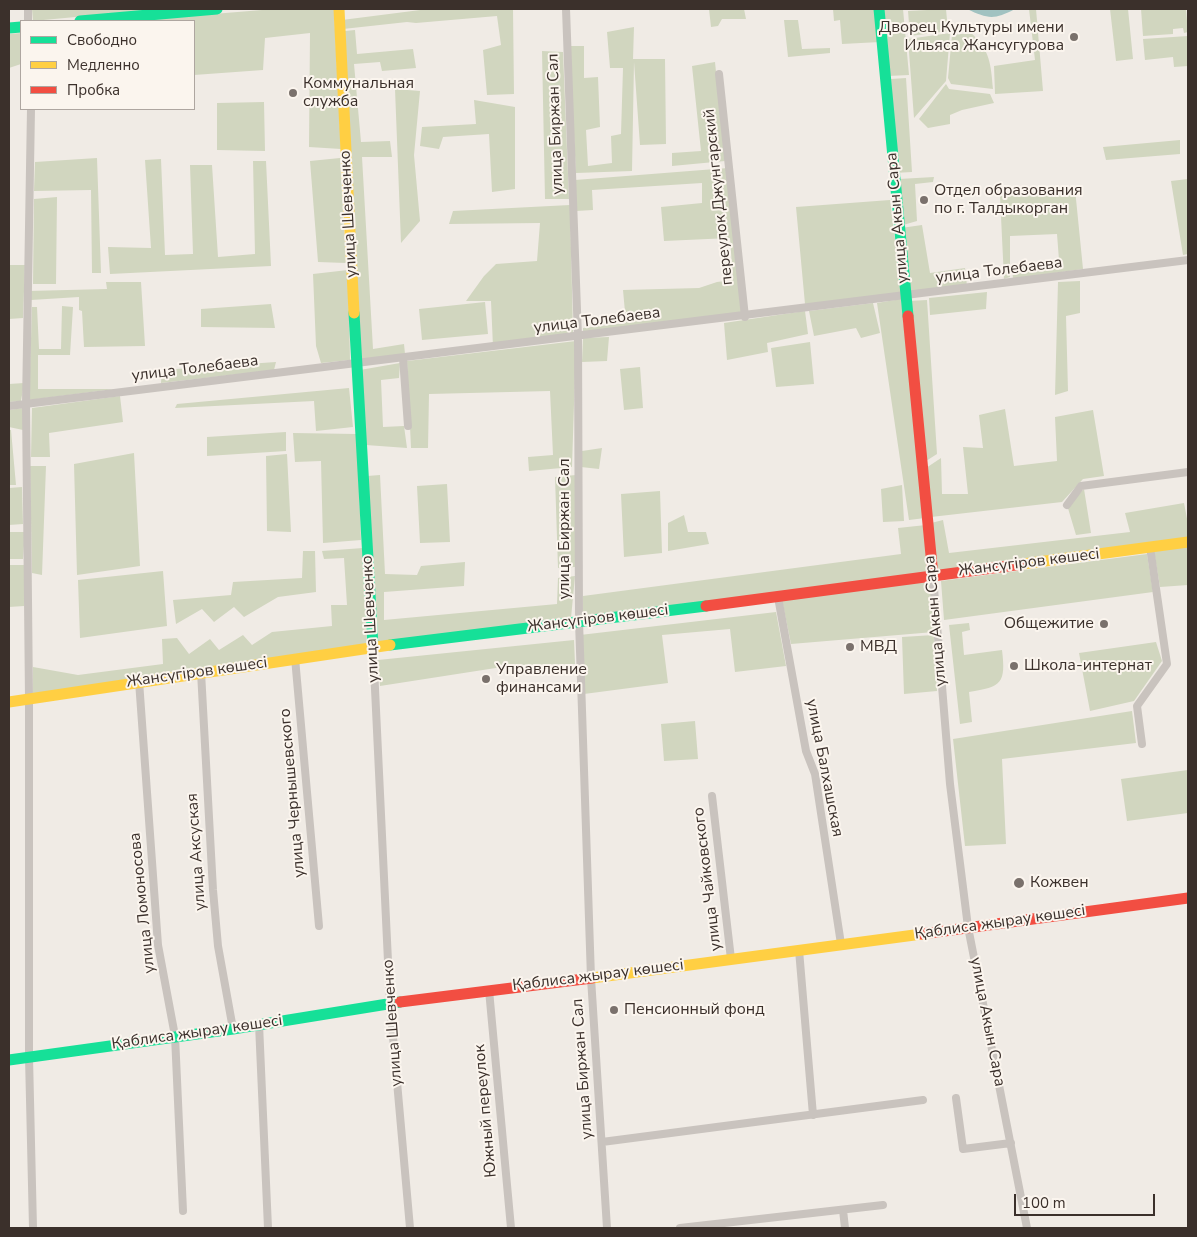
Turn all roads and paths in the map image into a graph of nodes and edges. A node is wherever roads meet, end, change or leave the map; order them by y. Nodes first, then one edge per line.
1 (217, 9) edge
2 (339, 9) edge
3 (566, 9) edge
4 (880, 9) edge
5 (167, 11) edge
6 (89, 20) edge
7 (719, 74) dead end
8 (31, 110) edge
9 (1188, 260) edge
10 (905, 297) junction
11 (745, 316) junction
12 (578, 337) junction
13 (403, 358) junction
14 (356, 364) junction
15 (26, 404) junction
16 (9, 406) edge
17 (408, 426) dead end
18 (1188, 472) edge
19 (1067, 505) dead end
20 (1188, 542) edge
21 (1150, 547) junction
22 (933, 576) junction
23 (778, 597) junction
24 (579, 621) junction
25 (373, 647) junction
26 (295, 658) junction
27 (201, 672) junction
28 (139, 681) junction
29 (30, 698) junction
30 (9, 702) edge
31 (1142, 744) dead end
32 (712, 796) dead end
33 (1188, 898) edge
34 (319, 926) dead end
35 (968, 927) junction
36 (841, 944) junction
37 (799, 950) junction
38 (732, 959) junction
39 (591, 978) junction
40 (488, 990) junction
41 (390, 1003) junction
42 (259, 1024) junction
43 (233, 1029) junction
44 (175, 1036) junction
45 (29, 1057) junction
46 (9, 1060) edge
47 (956, 1098) dead end
48 (923, 1100) dead end
49 (813, 1115) junction
50 (602, 1142) junction
51 (1010, 1143) junction
52 (883, 1205) dead end
53 (843, 1210) junction
54 (184, 1211) dead end
55 (33, 1228) edge
56 (268, 1228) edge
57 (410, 1228) edge
58 (511, 1228) edge
59 (607, 1228) edge
60 (680, 1228) edge
61 (845, 1228) edge
62 (1027, 1228) edge

1 - 5 main road
2 - 14 main road, улица Шевченко
3 - 12 street, улица Биржан Сал
4 - 10 main road, улица Акын Сара
5 - 6 main road
7 - 11 street, переулок Джунгарский
8 - 15 street
9 - 10 street, улица Толебаева
10 - 11 street, улица Толебаева
10 - 22 main road, улица Акын Сара
11 - 12 street, улица Толебаева
12 - 13 street, улица Толебаева
12 - 24 street, улица Биржан Сал
13 - 14 street, улица Толебаева
13 - 17 street
14 - 15 street, улица Толебаева
14 - 25 main road, улица Шевченко
15 - 16 street, улица Толебаева
15 - 29 street
18 - 19 street
20 - 21 main road, Жансүгіров көшесі
21 - 22 main road, Жансүгіров көшесі
21 - 31 street
22 - 23 main road, Жансүгіров көшесі
22 - 35 street, улица Акын Сара
23 - 24 main road, Жансүгіров көшесі
23 - 36 street, улица Балхашская
24 - 25 main road, Жансүгіров көшесі
24 - 39 street, улица Биржан Сал
25 - 26 main road, Жансүгіров көшесі
25 - 41 street, улица Шевченко
26 - 27 main road, Жансүгіров көшесі
26 - 34 street, улица Чернышевского
27 - 28 main road, Жансүгіров көшесі
27 - 43 street, улица Аксуская
28 - 29 main road, Жансүгіров көшесі
28 - 44 street, улица Ломоносова
29 - 30 main road, Жансүгіров көшесі
29 - 45 street
32 - 38 street, улица Чайковского
33 - 35 main road, Қаблиса жырау көшесі
35 - 36 main road, Қаблиса жырау көшесі
35 - 51 street, улица Акын Сара
36 - 37 main road, Қаблиса жырау көшесі
37 - 38 main road, Қаблиса жырау көшесі
37 - 49 street
38 - 39 main road, Қаблиса жырау көшесі
39 - 40 main road, Қаблиса жырау көшесі
39 - 50 street, улица Биржан Сал
40 - 41 main road, Қаблиса жырау көшесі
40 - 58 street, Южный переулок
41 - 42 main road, Қаблиса жырау көшесі
41 - 57 street, улица Шевченко
42 - 43 main road, Қаблиса жырау көшесі
42 - 56 street
43 - 44 main road, Қаблиса жырау көшесі
44 - 45 main road, Қаблиса жырау көшесі
44 - 54 street, улица Ломоносова
45 - 46 main road, Қаблиса жырау көшесі
45 - 55 street
47 - 51 street
48 - 49 street
49 - 50 street
50 - 59 street, улица Биржан Сал
51 - 62 street, улица Акын Сара
52 - 53 street
53 - 60 street
53 - 61 street

